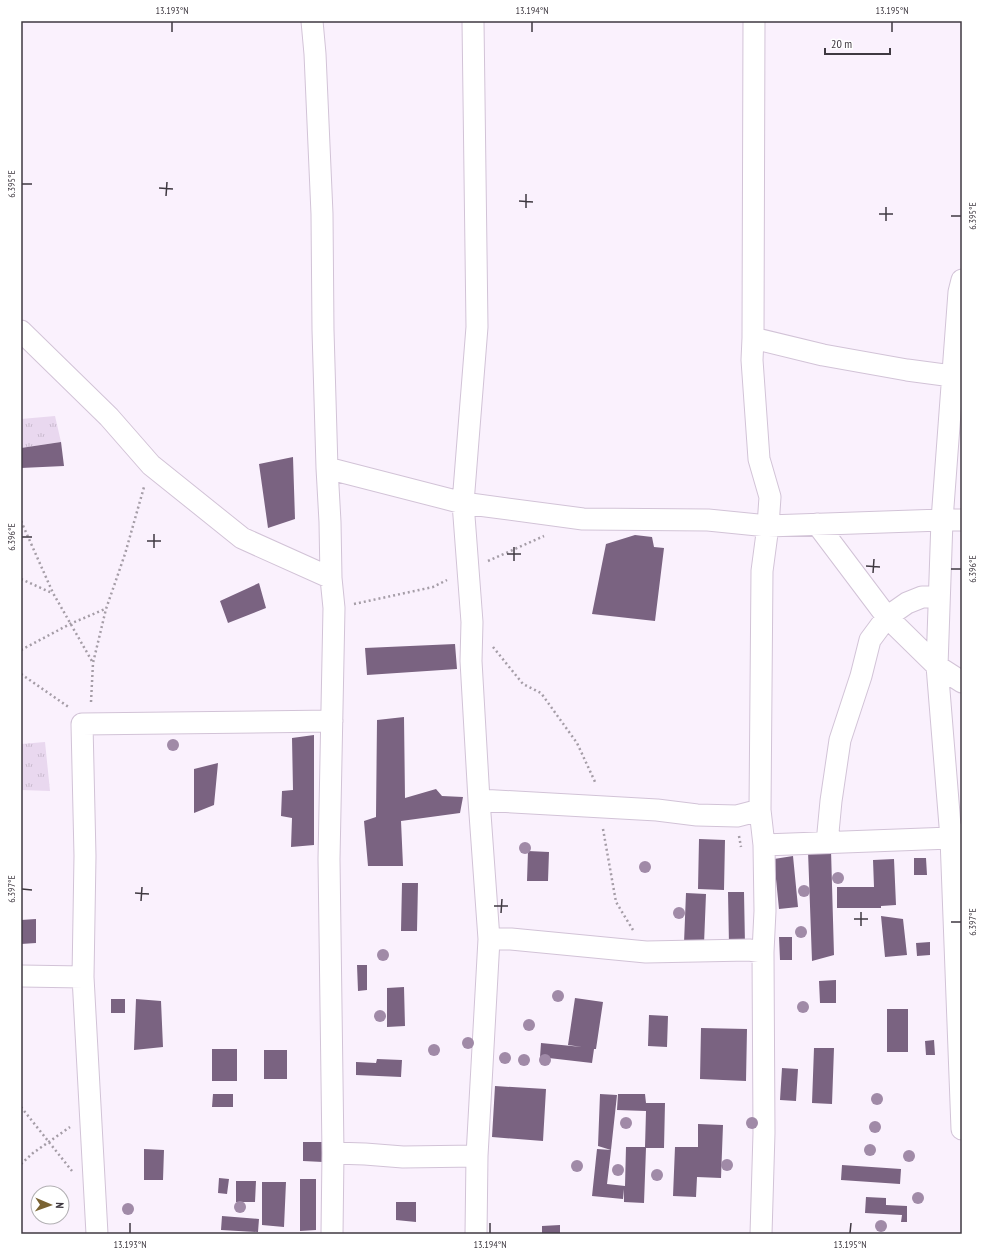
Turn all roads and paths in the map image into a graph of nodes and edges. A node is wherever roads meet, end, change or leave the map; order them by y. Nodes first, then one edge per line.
1 (312, 21) edge
2 (473, 21) edge
3 (754, 21) edge
4 (962, 280) edge
5 (21, 331) edge
6 (753, 338) junction
7 (957, 376) edge
8 (151, 465) junction
9 (327, 468) junction
10 (463, 503) junction
11 (952, 520) edge
12 (21, 521) edge
13 (817, 524) junction
14 (768, 526) junction
15 (331, 578) junction
16 (21, 579) edge
17 (53, 593) junction
18 (939, 597) junction
19 (106, 609) junction
20 (887, 617) junction
21 (472, 622) junction
22 (70, 624) junction
23 (21, 650) edge
24 (92, 662) junction
25 (937, 666) junction
26 (21, 674) edge
27 (962, 682) edge
28 (70, 708) dead end
29 (332, 721) junction
30 (91, 725) junction
31 (479, 800) junction
32 (607, 808) junction
33 (760, 810) junction
34 (956, 836) edge
35 (827, 843) junction
36 (764, 845) junction
37 (490, 939) junction
38 (646, 952) junction
39 (763, 952) junction
40 (21, 976) edge
41 (83, 977) junction
42 (21, 1107) edge
43 (90, 1117) junction
44 (962, 1129) edge
45 (49, 1142) junction
46 (333, 1153) junction
47 (477, 1156) junction
48 (21, 1164) edge
49 (95, 1200) junction
50 (97, 1234) edge
51 (332, 1234) edge
52 (476, 1234) edge
53 (761, 1234) edge

1 - 9 street
2 - 10 street
3 - 6 street
4 - 7 street
5 - 8 street
6 - 7 street
6 - 14 street
7 - 11 street
8 - 15 street
8 - 19 path
9 - 10 street
9 - 15 street
10 - 14 street
10 - 21 street
11 - 13 street
11 - 18 street
12 - 17 path
13 - 14 street
13 - 20 street
14 - 33 street
15 - 29 street
16 - 17 path
17 - 22 path
18 - 20 street
18 - 25 street
19 - 22 path
19 - 24 path
20 - 25 street
20 - 35 street
21 - 31 street
21 - 32 path
22 - 23 path
22 - 24 path
24 - 30 path
25 - 27 street
25 - 34 street
26 - 28 path
29 - 30 street
29 - 46 street
30 - 41 street
31 - 32 street
31 - 37 street
32 - 33 street
32 - 38 path
33 - 36 street
34 - 35 street
34 - 44 street
35 - 36 street
36 - 39 street
37 - 38 street
37 - 47 street
38 - 39 street
39 - 53 street
40 - 41 street
41 - 43 street
42 - 45 path
43 - 45 path
43 - 49 street
45 - 48 path
45 - 49 path
46 - 47 street
46 - 51 street
47 - 52 street
49 - 50 street

